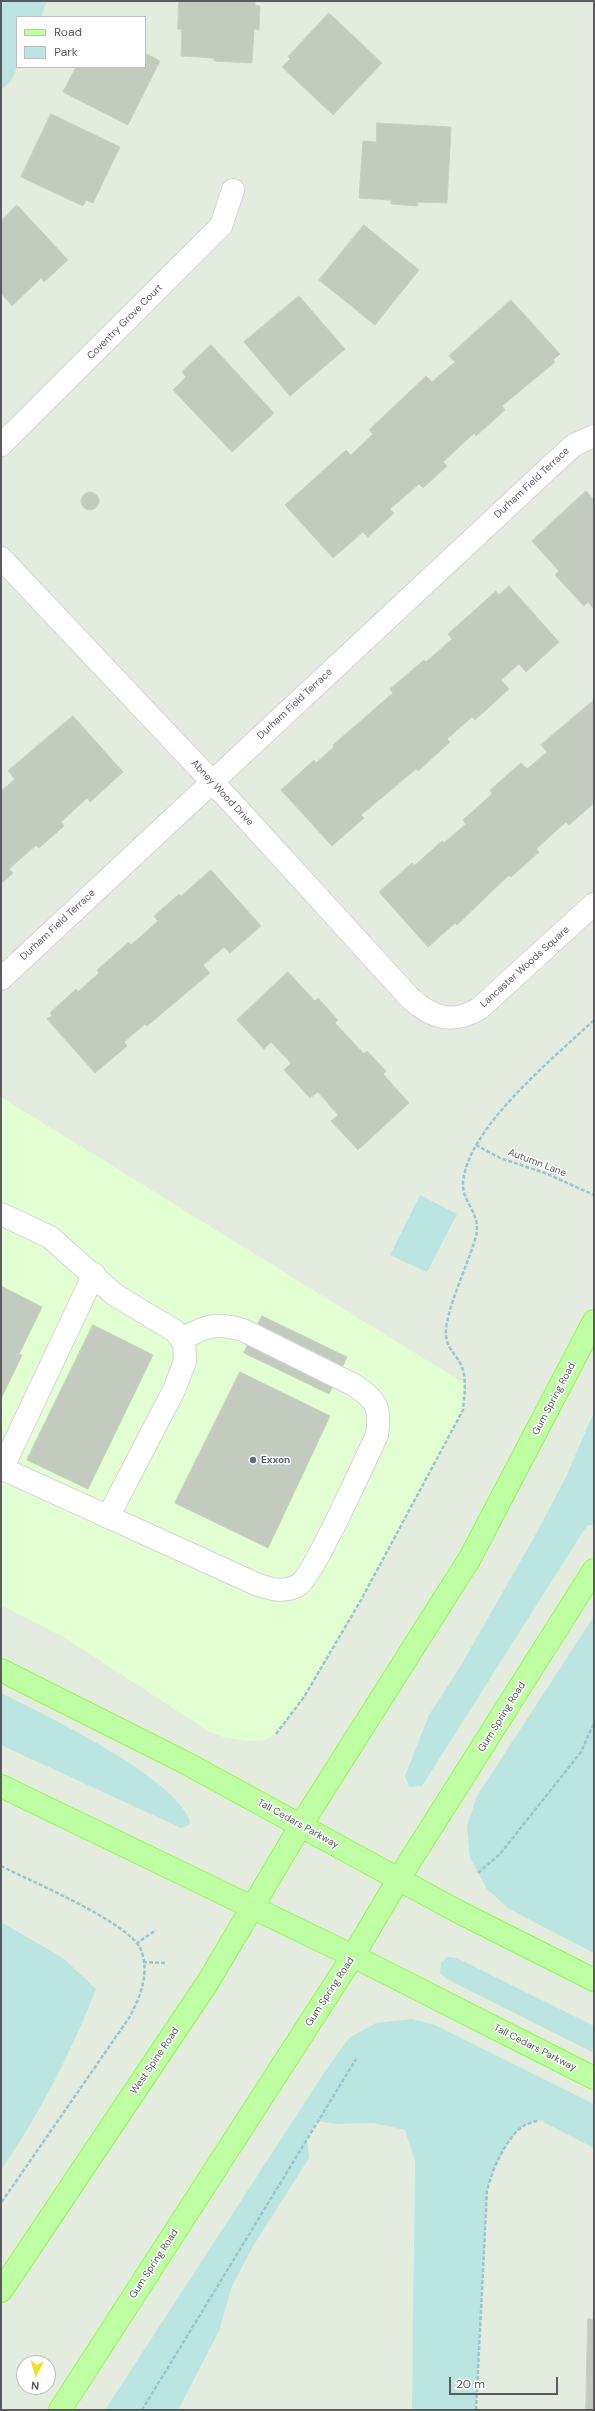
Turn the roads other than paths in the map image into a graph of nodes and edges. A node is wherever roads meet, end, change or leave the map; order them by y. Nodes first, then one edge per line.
1 (233, 190) dead end
2 (594, 436) edge
3 (1, 445) edge
4 (1, 558) edge
5 (211, 781) junction
6 (594, 904) edge
7 (1, 979) edge
8 (449, 1018) joint
9 (1, 1214) edge
10 (94, 1274) junction
11 (594, 1321) edge
12 (182, 1339) junction
13 (1, 1469) edge
14 (108, 1517) junction
15 (594, 1570) edge
16 (1, 1670) edge
17 (1, 1786) edge
18 (301, 1825) junction
19 (398, 1880) junction
20 (251, 1907) junction
21 (353, 1956) junction
22 (594, 1980) edge
23 (594, 2078) edge
24 (1, 2291) edge
25 (60, 2410) edge

1 - 3 street, Coventry Grove Court
2 - 5 street, Durham Field Terrace
4 - 5 street, Abney Wood Drive
5 - 7 street, Durham Field Terrace
5 - 8 street, Abney Wood Drive
6 - 8 street, Lancaster Woods Square
9 - 10 street
10 - 12 street
10 - 13 street
11 - 18 main road, Gum Spring Road
12 - 14 street
12 - 14 street
13 - 14 street
15 - 19 main road, Gum Spring Road
16 - 18 main road, Tall Cedars Parkway
17 - 20 main road, Tall Cedars Parkway
18 - 19 main road, Tall Cedars Parkway
18 - 20 main road, West Spine Road
19 - 21 main road, Gum Spring Road
19 - 22 main road, Tall Cedars Parkway
20 - 21 main road, Tall Cedars Parkway
20 - 24 main road, West Spine Road
21 - 23 main road, Tall Cedars Parkway
21 - 25 main road, Gum Spring Road

